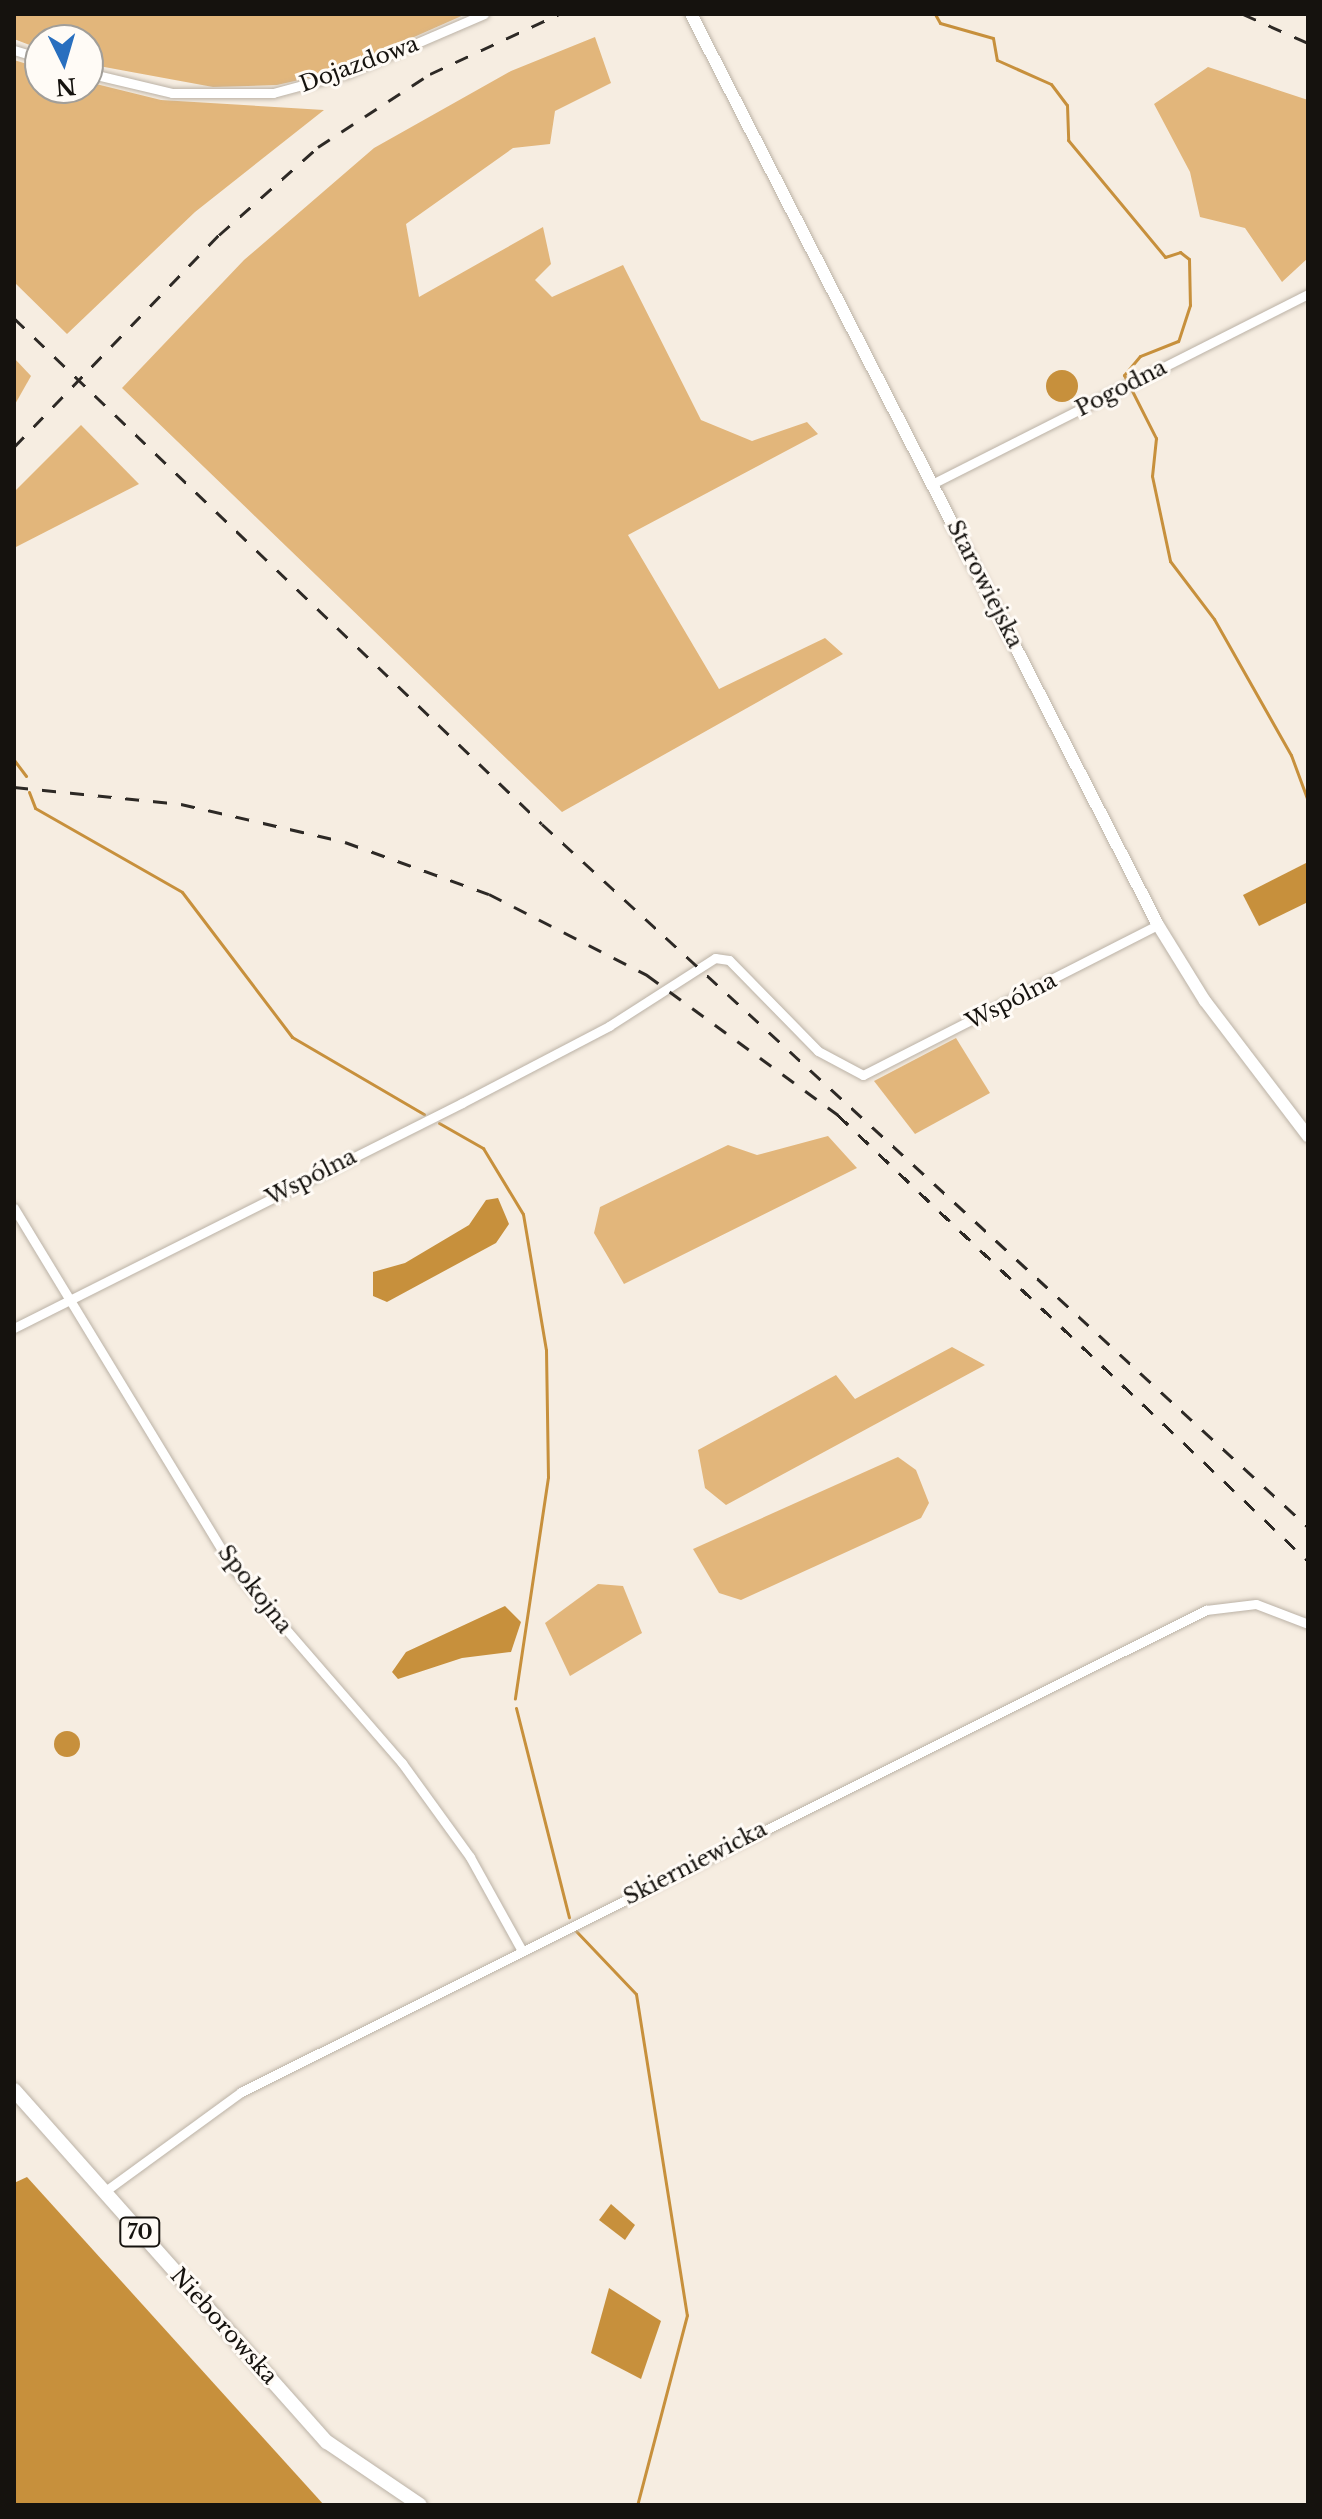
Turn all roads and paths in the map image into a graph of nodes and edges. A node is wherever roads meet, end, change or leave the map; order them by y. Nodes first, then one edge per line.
1 (484, 14) edge
2 (691, 14) edge
3 (104, 77) edge
4 (1308, 294) edge
5 (934, 483) junction
6 (1158, 925) junction
7 (1308, 1136) edge
8 (14, 1208) edge
9 (70, 1301) junction
10 (14, 1328) edge
11 (1308, 1624) edge
12 (522, 1951) junction
13 (14, 2090) edge
14 (104, 2192) junction
15 (420, 2505) edge

1 - 3 street, Dojazdowa
2 - 5 street, Starowiejska
4 - 5 street, Pogodna
5 - 6 street, Starowiejska
6 - 7 street, Starowiejska
6 - 9 street, Wspólna
8 - 9 street, Spokojna
9 - 10 street, Wspólna
9 - 12 street, Spokojna
11 - 12 street, Skierniewicka
12 - 14 street, Skierniewicka
13 - 14 main road, Nieborowska / 70
14 - 15 main road, Nieborowska / 70

